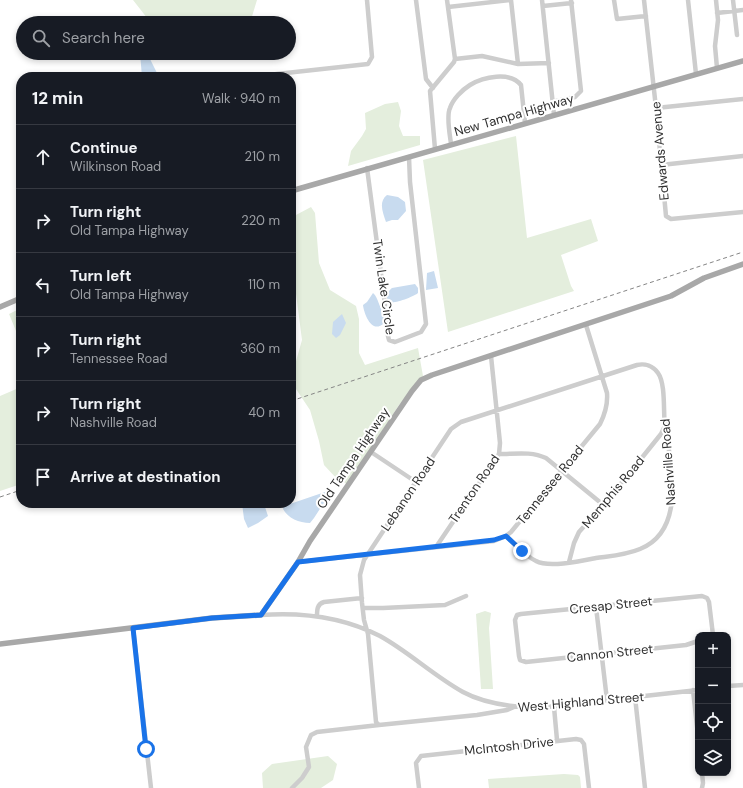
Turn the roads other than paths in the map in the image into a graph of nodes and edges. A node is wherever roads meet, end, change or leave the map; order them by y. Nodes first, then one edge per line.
1 (366, 0) edge
2 (416, 0) edge
3 (448, 0) edge
4 (511, 0) edge
5 (542, 0) edge
6 (614, 0) edge
7 (644, 0) edge
8 (688, 0) edge
9 (716, 0) edge
10 (733, 0) edge
11 (480, 2) edge
12 (571, 2) edge
13 (543, 6) junction
14 (448, 7) junction
15 (743, 10) edge
16 (734, 11) junction
17 (717, 13) junction
18 (646, 16) junction
19 (737, 35) dead end
20 (455, 59) junction
21 (743, 61) edge
22 (549, 63) junction
23 (518, 64) junction
24 (717, 68) junction
25 (295, 72) edge
26 (696, 74) junction
27 (653, 87) junction
28 (433, 88) junction
29 (743, 99) edge
30 (552, 102) junction
31 (656, 108) junction
32 (554, 114) junction
33 (525, 123) junction
34 (451, 144) junction
35 (436, 149) junction
36 (743, 156) edge
37 (409, 157) junction
38 (661, 165) junction
39 (368, 168) junction
40 (296, 190) edge
41 (743, 212) edge
42 (743, 264) edge
43 (16, 300) edge
44 (0, 307) edge
45 (586, 324) junction
46 (491, 356) junction
47 (602, 376) junction
48 (497, 410) junction
49 (664, 426) junction
50 (371, 452) junction
51 (499, 454) junction
52 (561, 471) junction
53 (416, 482) junction
54 (601, 503) junction
55 (506, 536) junction
56 (436, 547) junction
57 (367, 554) junction
58 (298, 562) junction
59 (569, 562) junction
60 (466, 596) dead end
61 (362, 598) junction
62 (596, 607) junction
63 (363, 608) junction
64 (261, 615) junction
65 (317, 616) junction
66 (133, 628) junction
67 (366, 630) junction
68 (713, 632) edge
69 (695, 642) edge
70 (0, 644) edge
71 (601, 654) junction
72 (522, 661) joint
73 (743, 685) edge
74 (731, 686) edge
75 (695, 690) edge
76 (635, 697) junction
77 (607, 700) junction
78 (514, 707) junction
79 (554, 707) junction
80 (379, 725) junction
81 (557, 740) junction
82 (703, 776) edge
83 (151, 788) edge
84 (292, 788) edge
85 (419, 788) edge
86 (589, 788) edge
87 (645, 788) edge
88 (702, 788) edge

1 - 25 street
2 - 28 street
3 - 14 street
4 - 11 street
4 - 23 street
5 - 13 street
6 - 18 street
7 - 18 street, Edwards Avenue
8 - 26 street
9 - 17 street
10 - 16 street
11 - 14 street
12 - 13 street
12 - 30 street
13 - 22 street
14 - 20 street
15 - 16 street
16 - 17 street
16 - 19 street
17 - 24 street
18 - 27 street, Edwards Avenue
20 - 23 street
20 - 28 street
21 - 24 main road, New Tampa Highway
22 - 23 street
22 - 30 street
24 - 26 main road, New Tampa Highway
26 - 27 main road, New Tampa Highway
27 - 31 street, Edwards Avenue
27 - 32 main road, New Tampa Highway
28 - 35 street
29 - 31 street
30 - 32 street
31 - 38 street, Edwards Avenue
32 - 33 main road, New Tampa Highway
33 - 34 main road, New Tampa Highway
33 - 34 street
34 - 35 main road, New Tampa Highway
35 - 37 main road, New Tampa Highway
36 - 38 street
37 - 39 main road, New Tampa Highway
37 - 39 street, Twin Lake Circle
38 - 41 street, Edwards Avenue
39 - 40 main road, New Tampa Highway
42 - 45 main road, Old Tampa Highway
43 - 44 main road
45 - 46 main road, Old Tampa Highway
45 - 47 street, Tennessee Road
46 - 48 street, Trenton Road
46 - 50 main road, Old Tampa Highway
47 - 48 street, Lebanon Road
47 - 49 street, Nashville Road
47 - 52 street, Tennessee Road
48 - 51 street, Trenton Road
48 - 53 street, Lebanon Road
49 - 54 street, Memphis Road
49 - 59 street, Nashville Road
50 - 53 street
50 - 58 main road, Old Tampa Highway
51 - 52 street
51 - 56 street, Trenton Road
52 - 54 street
52 - 55 street, Tennessee Road
53 - 57 street, Lebanon Road
54 - 59 street, Memphis Road
55 - 56 street, Tennessee Road
55 - 59 street, Nashville Road
56 - 57 street, Tennessee Road
57 - 58 street, Tennessee Road
57 - 61 street, Lebanon Road
58 - 64 main road, Old Tampa Highway
60 - 63 street
61 - 63 street, Lebanon Road
61 - 65 street
62 - 68 street, Cresap Street
62 - 71 street
62 - 72 street, Cresap Street
63 - 67 street, Lebanon Road
64 - 65 street
64 - 66 main road
65 - 67 street
66 - 70 main road
66 - 83 street
67 - 78 street
67 - 80 street, Lebanon Road
69 - 71 street, Cannon Street
71 - 72 street, Cannon Street
71 - 77 street
73 - 74 street
75 - 76 street, West Highland Street
76 - 77 street, West Highland Street
76 - 87 street
77 - 79 street, West Highland Street
78 - 79 street, West Highland Street
78 - 80 street, West Highland Street
79 - 81 street
80 - 84 street, West Highland Street
81 - 85 street, McIntosh Drive
81 - 86 street, McIntosh Drive
82 - 88 street

